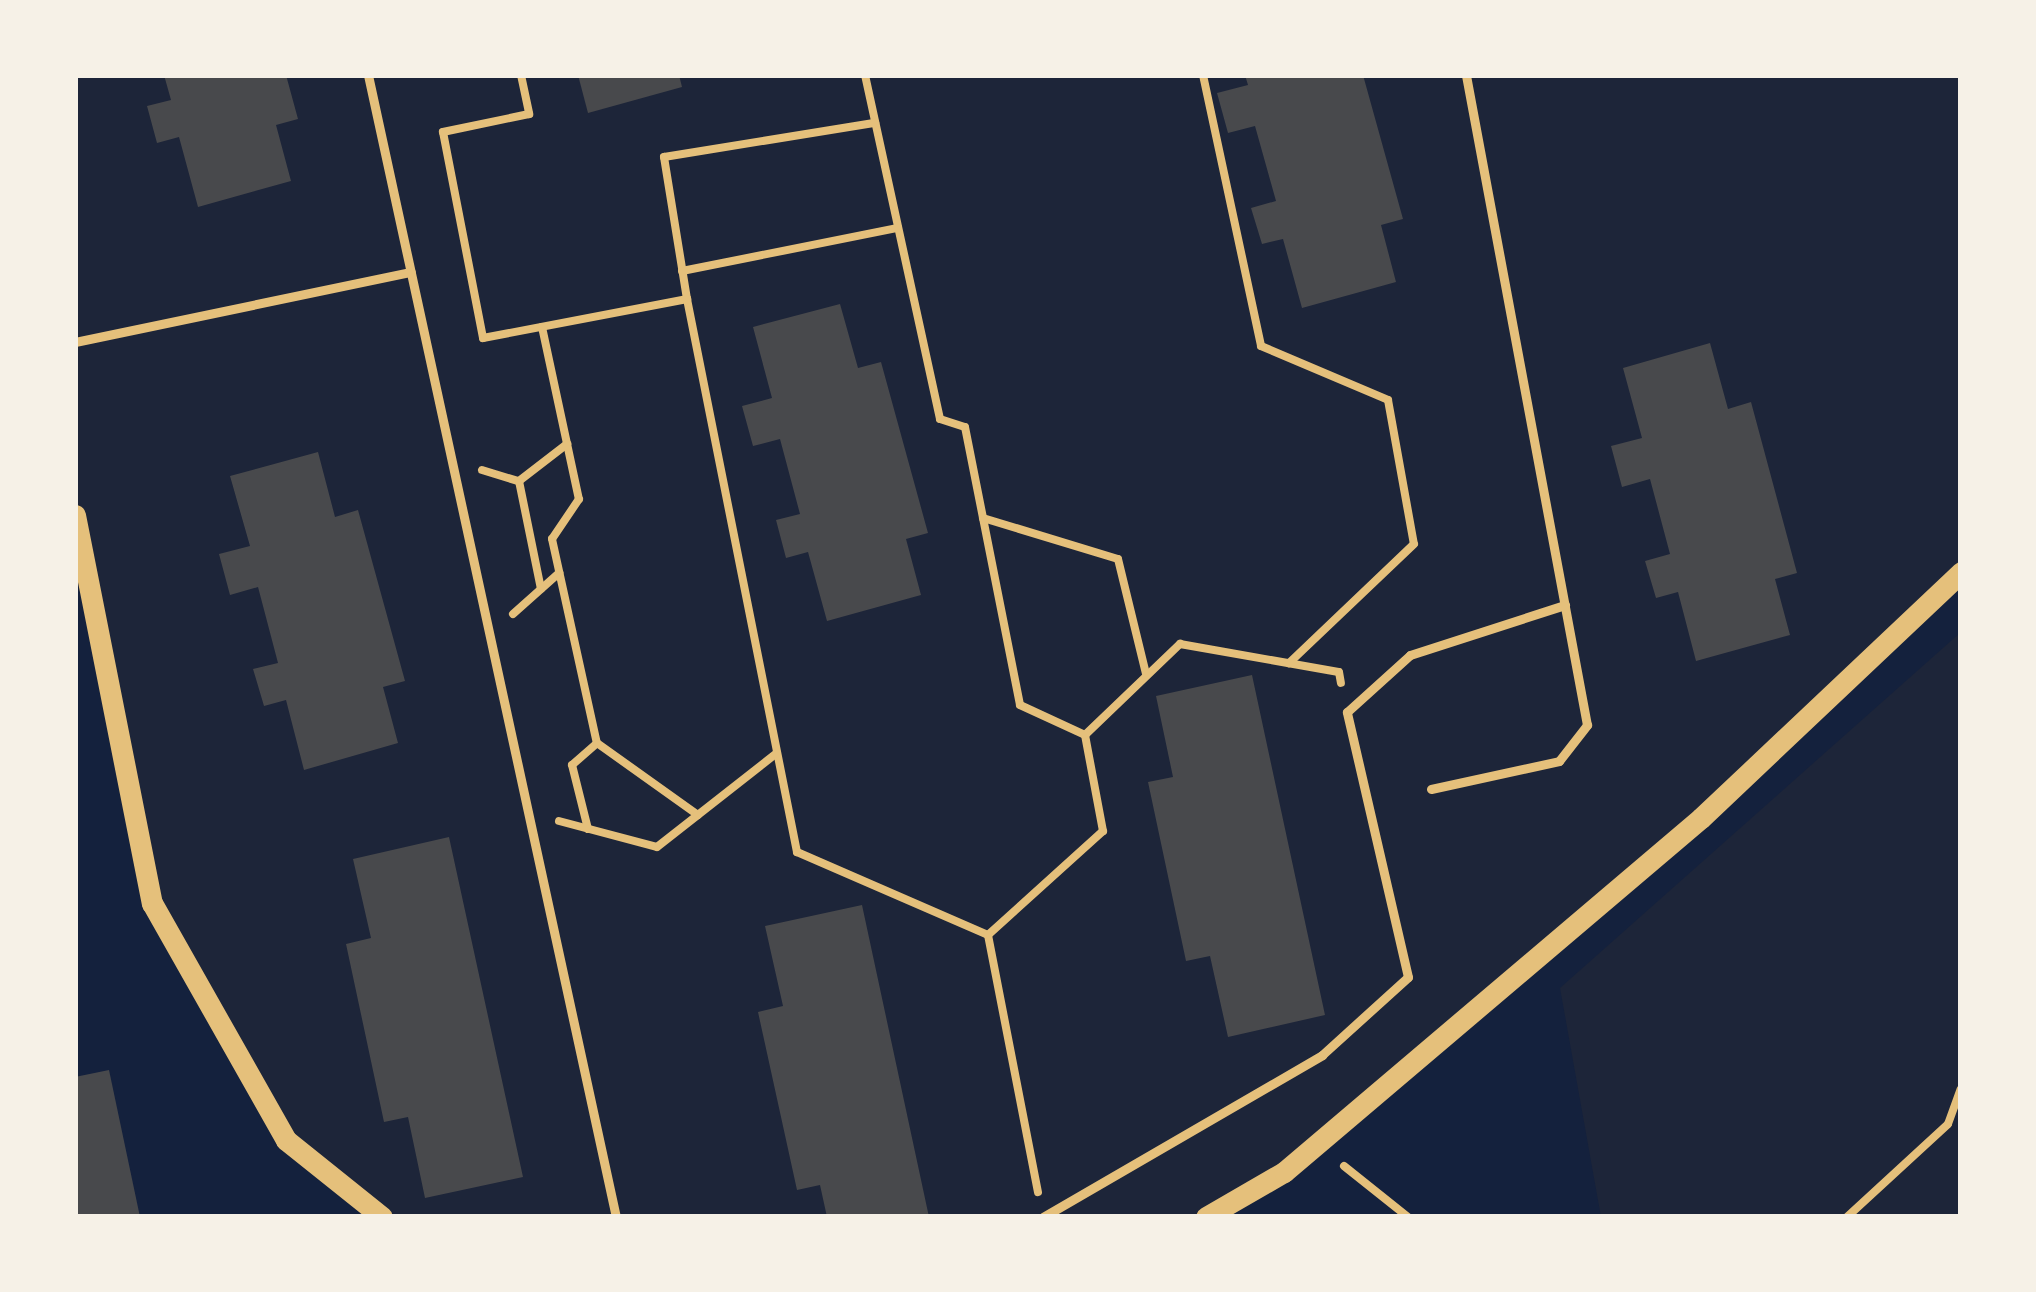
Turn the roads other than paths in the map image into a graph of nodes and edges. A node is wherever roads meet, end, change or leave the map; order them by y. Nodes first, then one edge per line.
1 (368, 75) edge
2 (1466, 75) edge
3 (411, 272) junction
4 (75, 343) edge
5 (75, 515) edge
6 (1961, 572) edge
7 (1565, 605) junction
8 (1431, 789) dead end
9 (382, 1217) edge
10 (616, 1217) edge
11 (1043, 1217) edge
12 (1206, 1217) edge

1 - 3 lane
2 - 7 lane
3 - 4 lane
3 - 10 lane
5 - 9 street
6 - 12 street
7 - 8 lane
7 - 11 lane

